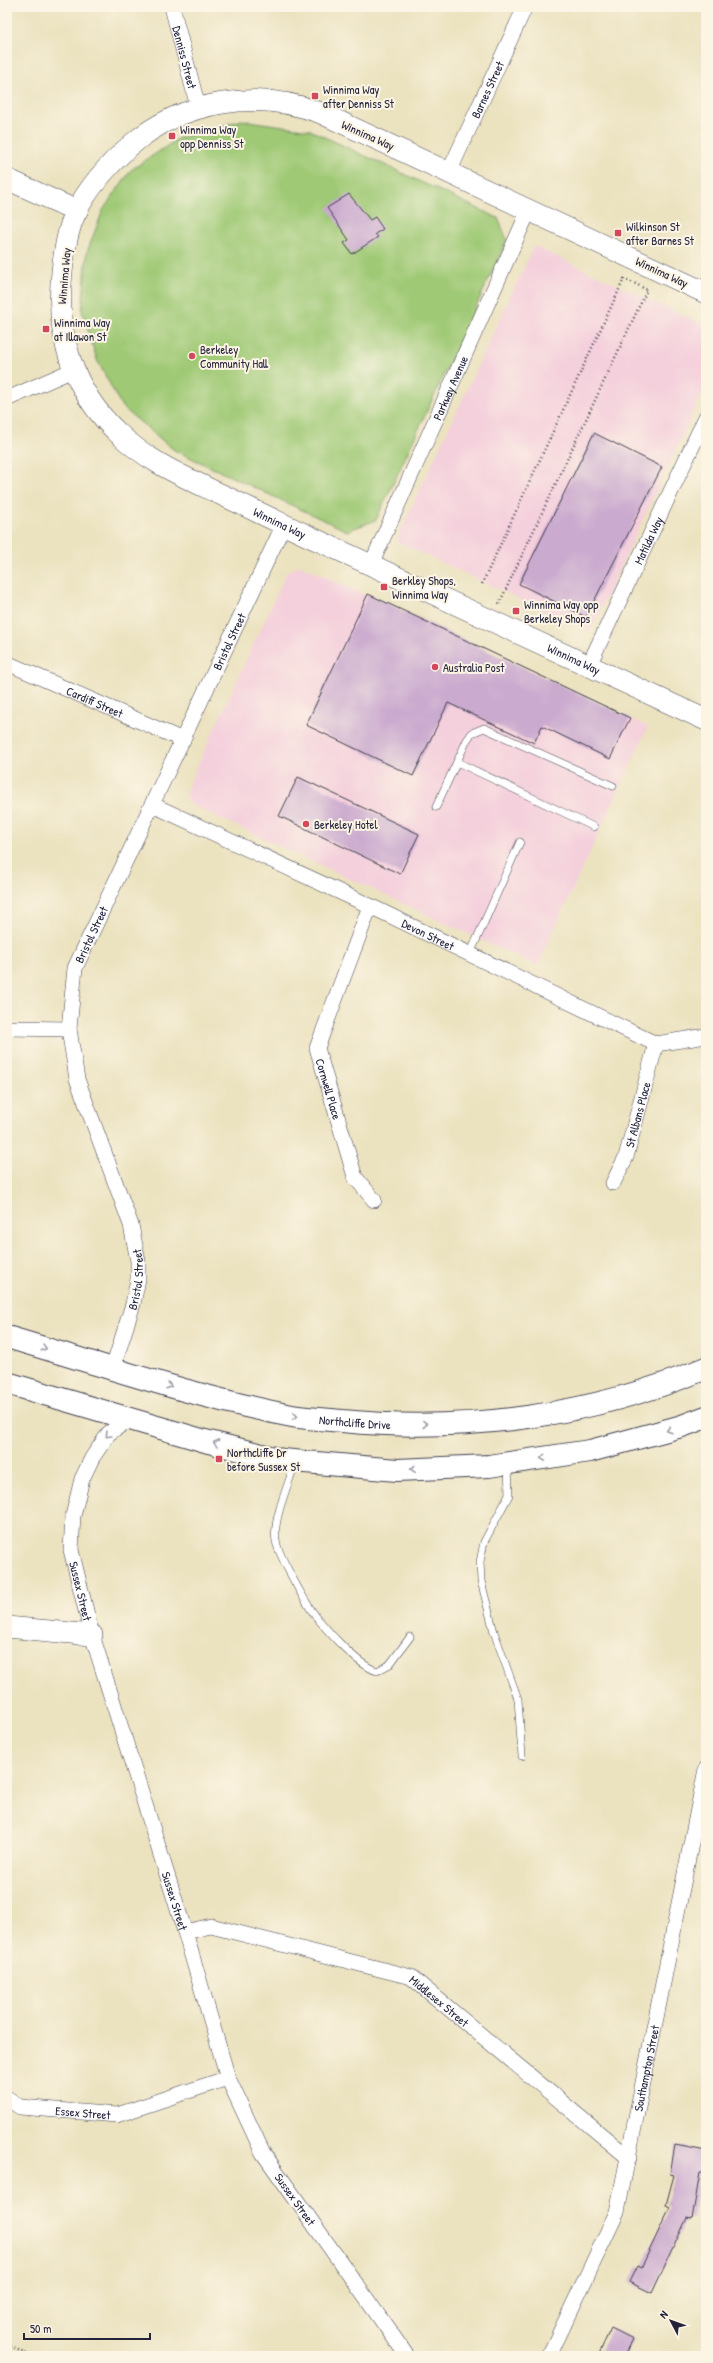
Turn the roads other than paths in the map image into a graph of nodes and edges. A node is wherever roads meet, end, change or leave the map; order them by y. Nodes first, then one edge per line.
1 (172, 7) edge
2 (525, 7) edge
3 (198, 107) junction
4 (449, 172) junction
5 (7, 179) edge
6 (529, 210) junction
7 (77, 211) junction
8 (706, 293) edge
9 (73, 370) junction
10 (7, 399) edge
11 (706, 416) edge
12 (284, 524) junction
13 (371, 565) junction
14 (7, 663) edge
15 (589, 665) junction
16 (706, 720) edge
17 (183, 740) junction
18 (457, 762) junction
19 (613, 786) dead end
20 (153, 805) junction
21 (436, 807) dead end
22 (594, 827) dead end
23 (520, 842) dead end
24 (370, 906) junction
25 (470, 954) junction
26 (7, 1028) edge
27 (69, 1029) junction
28 (706, 1036) edge
29 (656, 1044) junction
30 (613, 1183) dead end
31 (374, 1200) dead end
32 (7, 1337) edge
33 (113, 1368) junction
34 (706, 1368) edge
35 (7, 1383) edge
36 (706, 1417) edge
37 (130, 1419) junction
38 (295, 1461) junction
39 (508, 1463) junction
40 (7, 1627) edge
41 (92, 1635) junction
42 (410, 1637) dead end
43 (522, 1756) dead end
44 (706, 1768) edge
45 (185, 1932) junction
46 (228, 2078) junction
47 (7, 2098) edge
48 (629, 2158) junction
49 (407, 2356) edge
50 (549, 2356) edge

1 - 3 street, Denniss Street
2 - 4 street, Barnes Street
3 - 4 street, Winnima Way
3 - 7 street, Winnima Way
4 - 6 street, Winnima Way
5 - 7 street
6 - 8 street, Winnima Way
6 - 13 street, Parkway Avenue
7 - 9 street, Winnima Way
9 - 10 street
9 - 12 street, Winnima Way
11 - 15 street, Matilda Way
12 - 13 street, Winnima Way
12 - 17 street, Bristol Street
13 - 15 street, Winnima Way
14 - 17 street, Cardiff Street
15 - 16 street, Winnima Way
17 - 20 street, Bristol Street
18 - 19 lane
18 - 21 lane
18 - 22 lane
20 - 24 street, Devon Street
20 - 27 street, Bristol Street
23 - 25 lane
24 - 25 street, Devon Street
24 - 31 street, Cornwell Place
25 - 29 street, Devon Street
26 - 27 street
27 - 33 street, Bristol Street
28 - 29 street
29 - 30 street, St Albans Place
32 -> 33 main road, Northcliffe Drive
33 -> 34 main road, Northcliffe Drive
35 - 37 main road
36 -> 39 main road
38 -> 37 main road
37 -> 41 street, Sussex Street
39 -> 38 main road
38 - 42 lane
39 - 43 lane
40 - 41 street
41 - 45 street, Sussex Street
44 - 48 street, Southampton Street
45 - 46 street, Sussex Street
45 - 48 street, Middlesex Street
46 - 47 street, Essex Street
46 - 49 street, Sussex Street
48 - 50 street, Southampton Street

